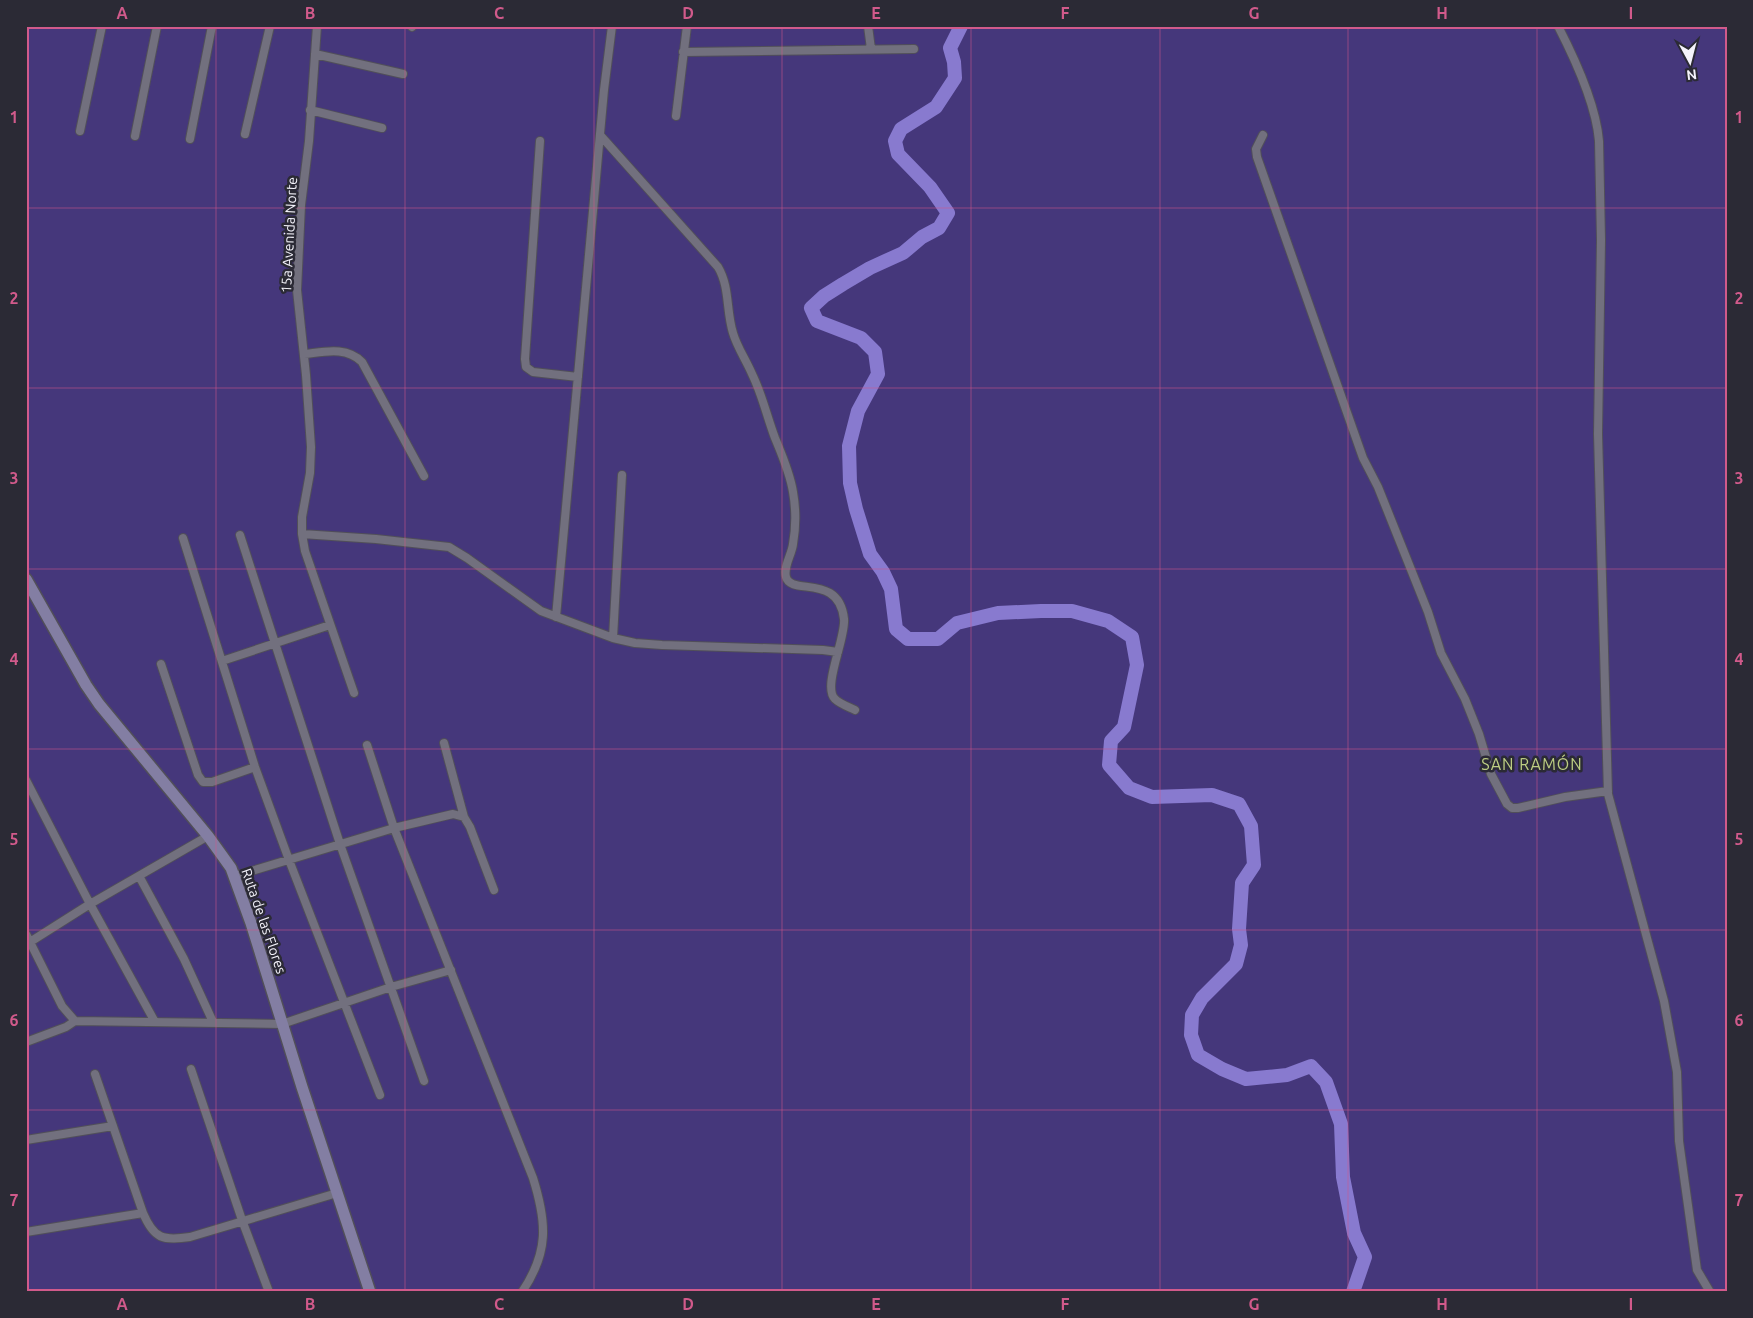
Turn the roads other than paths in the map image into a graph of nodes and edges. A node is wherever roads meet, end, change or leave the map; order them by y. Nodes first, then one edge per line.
1 (102, 26) edge
2 (157, 26) edge
3 (212, 26) edge
4 (270, 26) edge
5 (318, 26) edge
6 (612, 26) edge
7 (687, 26) edge
8 (868, 26) edge
9 (1558, 26) edge
10 (914, 49) dead end
11 (871, 50) junction
12 (683, 52) junction
13 (315, 54) junction
14 (403, 74) dead end
15 (310, 110) junction
16 (676, 116) dead end
17 (382, 128) dead end
18 (80, 131) dead end
19 (245, 134) dead end
20 (600, 135) junction
21 (1263, 135) dead end
22 (135, 136) dead end
23 (190, 139) dead end
24 (540, 141) dead end
25 (304, 354) junction
26 (578, 377) junction
27 (622, 475) dead end
28 (424, 476) dead end
29 (302, 534) junction
30 (240, 535) dead end
31 (183, 538) dead end
32 (26, 579) edge
33 (556, 617) junction
34 (330, 625) junction
35 (613, 638) junction
36 (275, 643) junction
37 (838, 652) junction
38 (222, 661) junction
39 (161, 664) dead end
40 (354, 693) dead end
41 (855, 710) dead end
42 (444, 743) dead end
43 (367, 745) dead end
44 (255, 767) junction
45 (26, 780) edge
46 (1608, 791) junction
47 (464, 816) junction
48 (394, 828) junction
49 (208, 836) junction
50 (340, 844) junction
51 (289, 860) junction
52 (139, 876) junction
53 (235, 876) junction
54 (494, 890) dead end
55 (90, 904) junction
56 (28, 938) edge
57 (451, 970) junction
58 (391, 987) junction
59 (345, 1003) junction
60 (75, 1022) junction
61 (155, 1022) junction
62 (213, 1022) junction
63 (282, 1024) junction
64 (26, 1042) edge
65 (191, 1069) dead end
66 (95, 1074) dead end
67 (424, 1081) dead end
68 (380, 1095) dead end
69 (113, 1126) junction
70 (26, 1140) edge
71 (337, 1193) junction
72 (143, 1213) junction
73 (242, 1220) junction
74 (26, 1232) edge
75 (270, 1292) edge
76 (370, 1292) edge
77 (522, 1292) edge
78 (1710, 1292) edge

1 - 18 street
2 - 22 street
3 - 23 street
4 - 19 street
5 - 13 street, 15a Avenida Norte
6 - 20 street
7 - 12 street
8 - 11 street
9 - 46 street
10 - 11 street
11 - 12 street
12 - 16 street
13 - 14 street
13 - 15 street, 15a Avenida Norte
15 - 17 street
15 - 25 street, 15a Avenida Norte
20 - 26 street
20 - 37 street
21 - 46 street
24 - 26 street
25 - 28 street
25 - 29 street, 15a Avenida Norte
26 - 33 street
27 - 35 street
29 - 33 street
29 - 34 street, 15a Avenida Norte
30 - 36 street
31 - 38 street
32 - 49 main road, Ruta de las Flores
33 - 35 street
34 - 36 street
34 - 40 street, 15a Avenida Norte
35 - 37 street
36 - 38 street
36 - 50 street
37 - 41 street
38 - 44 street
39 - 44 street
42 - 47 street
43 - 48 street
44 - 51 street
45 - 55 street
46 - 78 street
47 - 48 street
47 - 54 street
48 - 50 street
48 - 57 street
49 - 52 street
49 - 53 main road, Ruta de las Flores
50 - 51 street
50 - 58 street
51 - 53 street
51 - 59 street
52 - 55 street
52 - 62 street
53 - 63 main road, Ruta de las Flores
55 - 56 street
55 - 61 street
56 - 60 street
57 - 58 street
57 - 77 street
58 - 59 street
58 - 67 street
59 - 63 street
59 - 68 street
60 - 61 street
60 - 64 street
61 - 62 street
62 - 63 street
63 - 71 main road, Ruta de las Flores
65 - 73 street
66 - 69 street
69 - 70 street
69 - 72 street
71 - 73 street
71 - 76 main road, Ruta de las Flores
72 - 73 street
72 - 74 street
73 - 75 street

